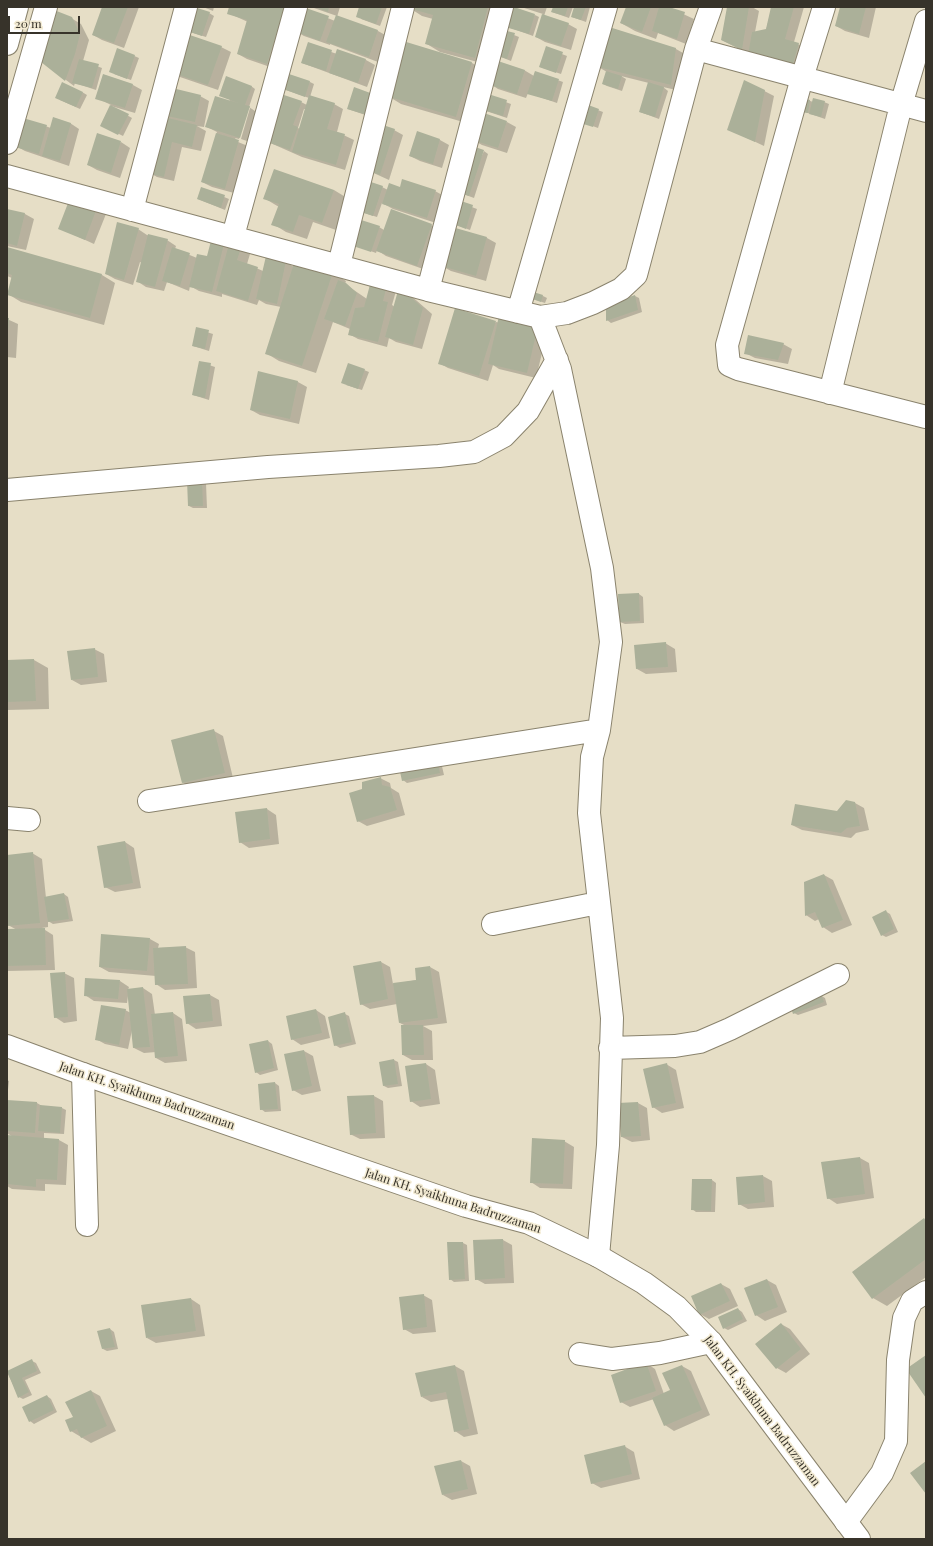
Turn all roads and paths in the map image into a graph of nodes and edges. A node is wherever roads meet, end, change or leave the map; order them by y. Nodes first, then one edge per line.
1 (17, 7) edge
2 (46, 7) edge
3 (186, 7) edge
4 (296, 7) edge
5 (403, 7) edge
6 (502, 7) edge
7 (606, 7) edge
8 (711, 7) edge
9 (824, 7) edge
10 (926, 21) edge
11 (7, 44) edge
12 (696, 49) junction
13 (802, 78) junction
14 (901, 105) junction
15 (926, 112) edge
16 (7, 143) edge
17 (7, 176) edge
18 (132, 210) junction
19 (233, 236) junction
20 (339, 265) junction
21 (428, 290) junction
22 (518, 312) junction
23 (540, 318) junction
24 (557, 360) junction
25 (830, 393) junction
26 (926, 417) edge
27 (7, 490) edge
28 (599, 730) junction
29 (149, 801) dead end
30 (7, 818) edge
31 (29, 820) dead end
32 (598, 903) junction
33 (493, 924) dead end
34 (838, 975) dead end
35 (7, 1046) edge
36 (610, 1048) junction
37 (83, 1074) junction
38 (87, 1226) dead end
39 (598, 1256) junction
40 (926, 1292) edge
41 (711, 1342) junction
42 (580, 1354) dead end
43 (846, 1522) junction
44 (860, 1539) edge

1 - 11 street
2 - 16 street
3 - 18 street
4 - 19 street
5 - 20 street
6 - 21 street
7 - 22 street
8 - 12 street
9 - 13 street
10 - 14 street
12 - 13 street
12 - 23 street
13 - 14 street
13 - 25 street
14 - 15 street
14 - 25 street
17 - 18 street
18 - 19 street
19 - 20 street
20 - 21 street
21 - 22 street
22 - 23 street
23 - 24 street
24 - 27 street
24 - 28 street
25 - 26 street
28 - 29 street
28 - 32 street
30 - 31 street
32 - 33 street
32 - 36 street
34 - 36 street
35 - 37 street, Jalan KH. Syaikhuna Badruzzaman
36 - 39 street
37 - 38 street
37 - 39 street, Jalan KH. Syaikhuna Badruzzaman
39 - 41 street, Jalan KH. Syaikhuna Badruzzaman
40 - 43 street
41 - 42 street
41 - 43 street, Jalan KH. Syaikhuna Badruzzaman
43 - 44 street, Jalan KH. Syaikhuna Badruzzaman

